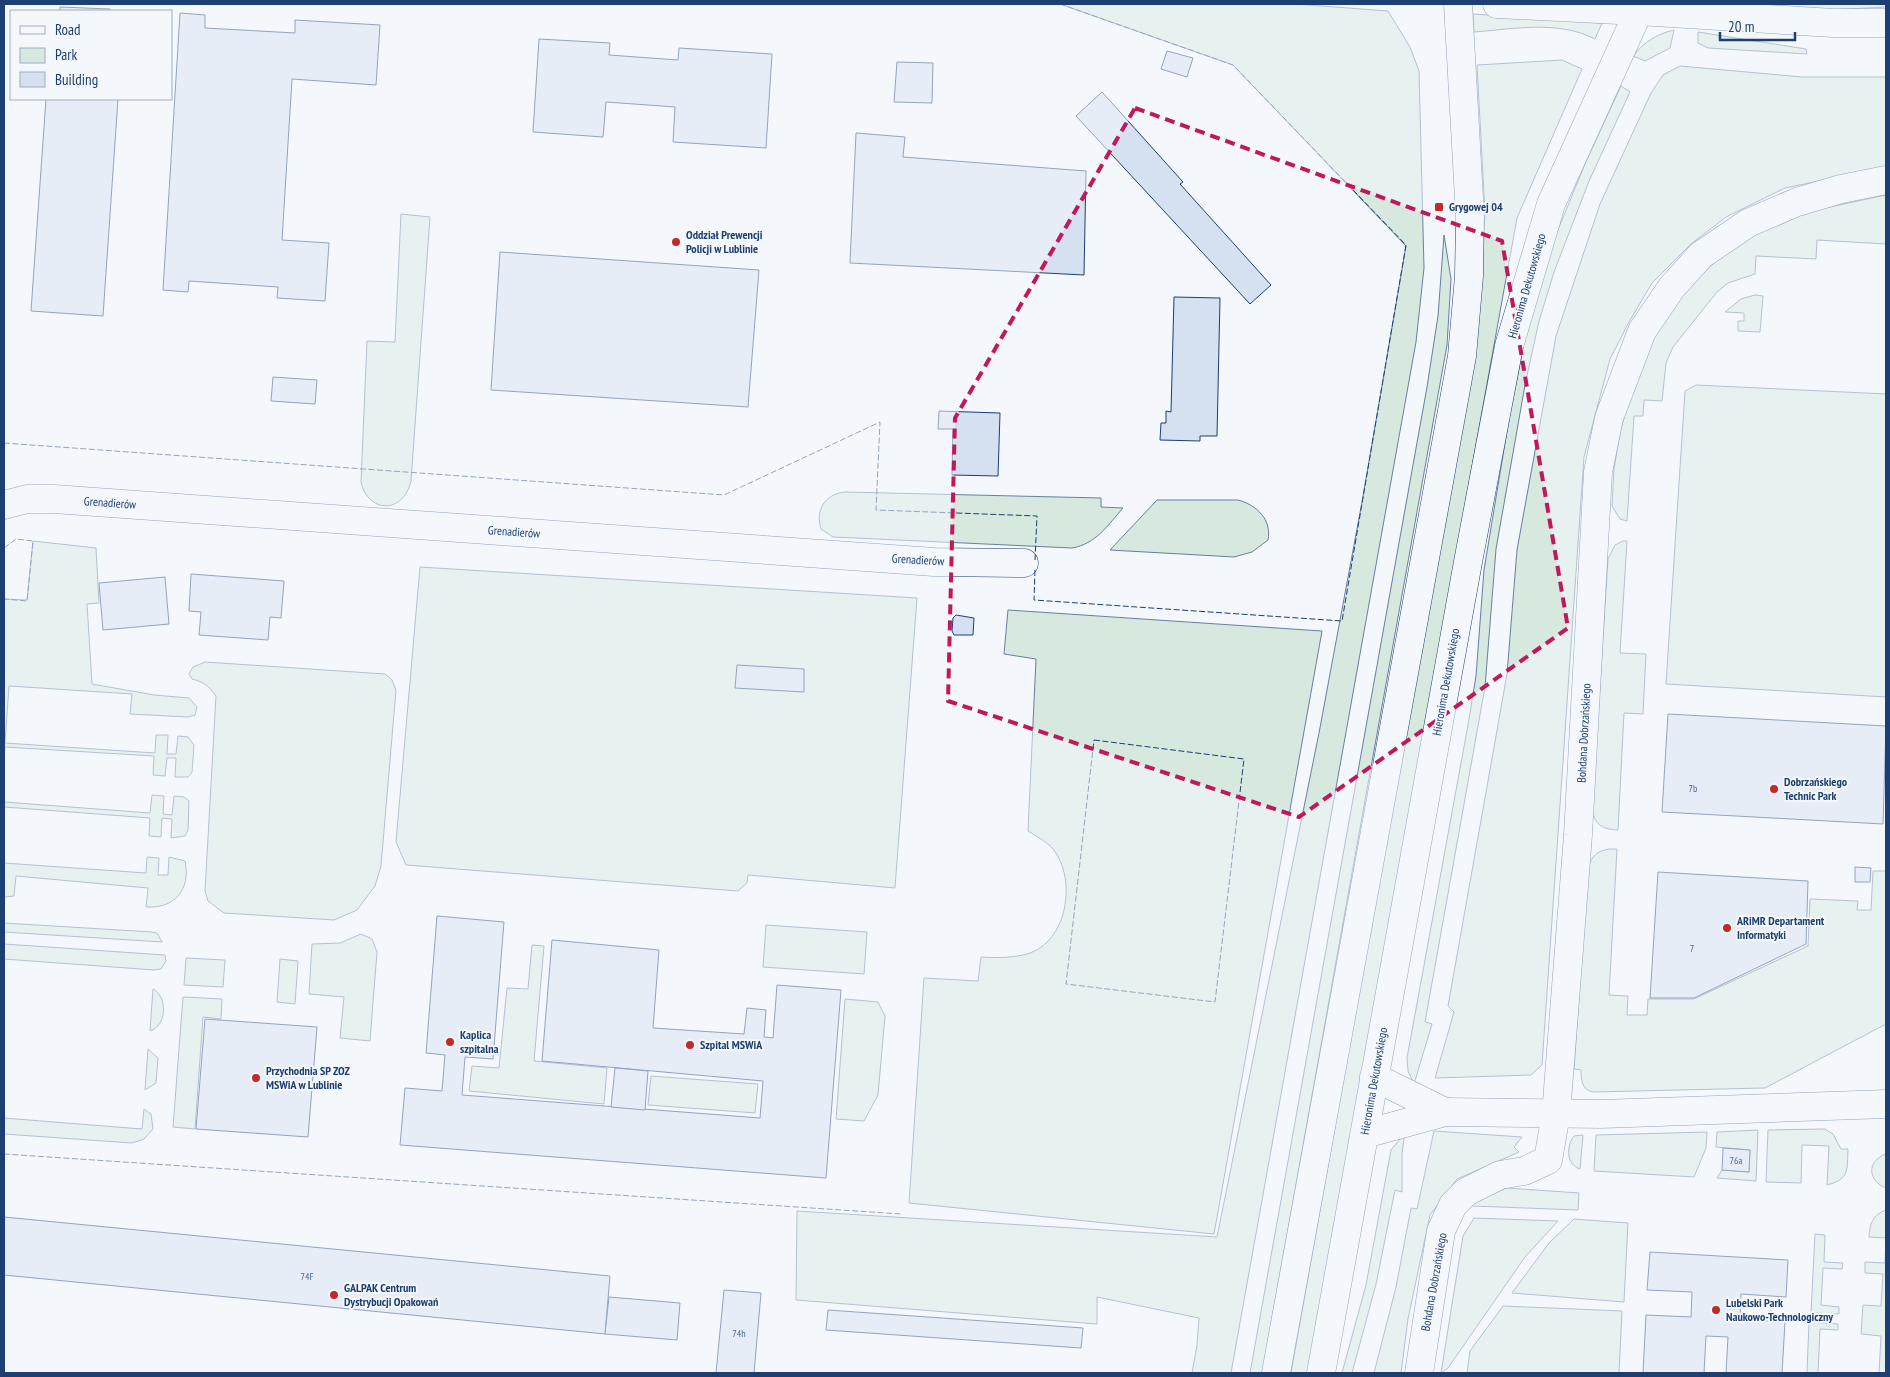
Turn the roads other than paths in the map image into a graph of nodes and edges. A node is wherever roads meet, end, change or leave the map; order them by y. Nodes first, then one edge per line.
1 (1458, 4) edge
2 (1497, 4) edge
3 (1640, 7) edge
4 (1886, 23) edge
5 (1886, 180) edge
6 (4, 505) edge
7 (1024, 563) dead end
8 (1374, 1077) junction
9 (1886, 1104) edge
10 (1445, 1112) junction
11 (1556, 1114) junction
12 (1365, 1134) junction
13 (1276, 1373) edge
14 (1322, 1373) edge
15 (1419, 1373) edge

1 - 13 street
2 - 3 street
3 - 4 street
3 - 8 street, Hieronima Dekutowskiego
5 - 11 street, Bohdana Dobrzańskiego
6 - 7 street, Grenadierów
8 - 10 street
8 - 12 street, Hieronima Dekutowskiego
9 - 11 street
10 - 11 street
10 - 12 street
11 - 15 street, Bohdana Dobrzańskiego
12 - 14 street, Hieronima Dekutowskiego

